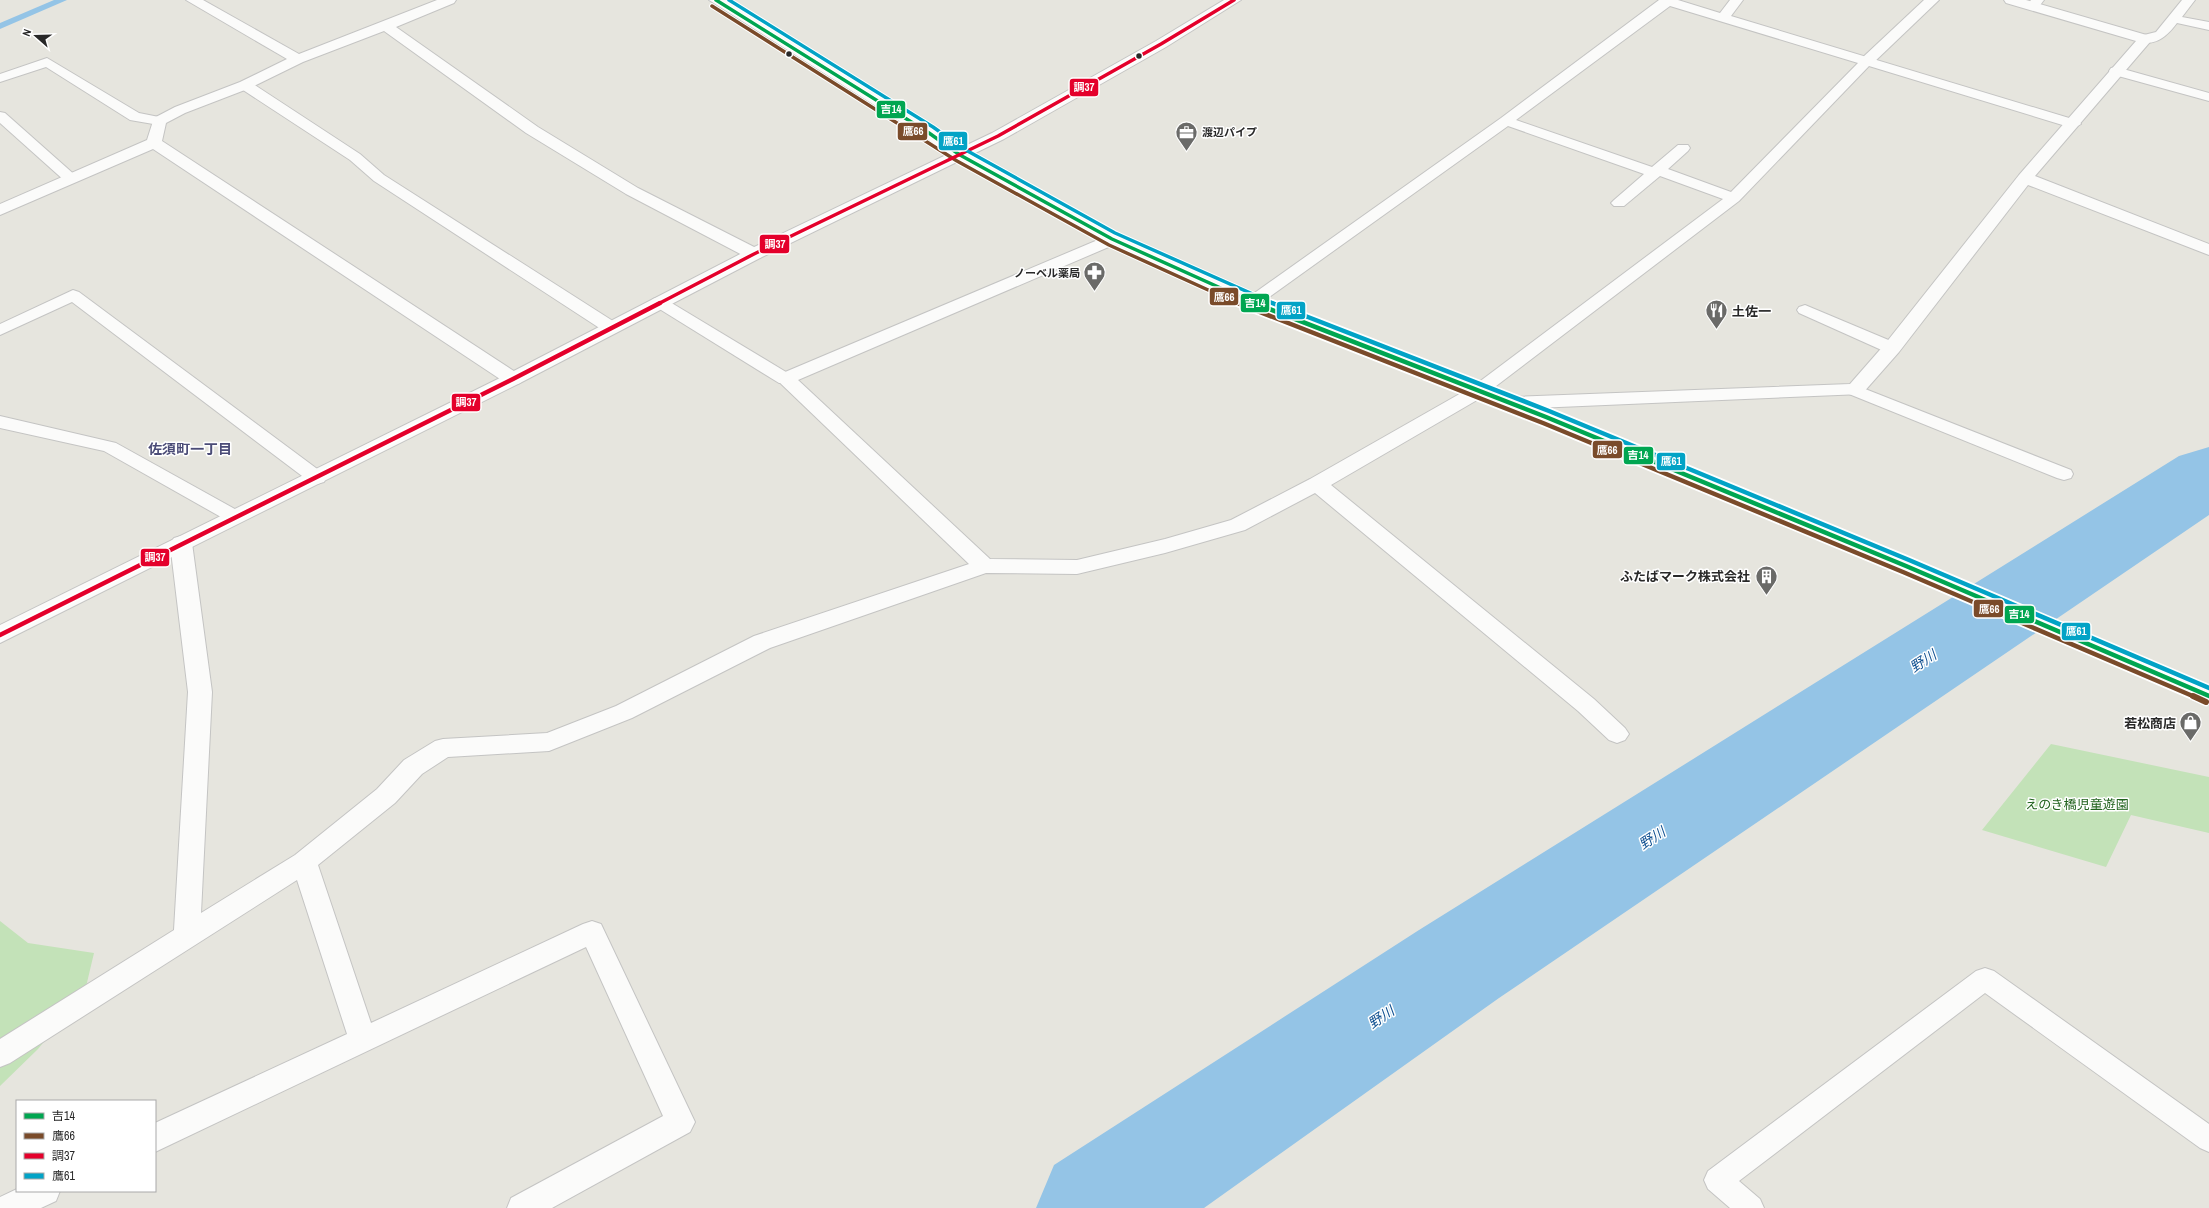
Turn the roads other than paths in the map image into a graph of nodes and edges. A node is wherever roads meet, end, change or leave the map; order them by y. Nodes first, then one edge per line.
1 (193, 0) edge
2 (449, 0) edge
3 (716, 0) edge
4 (1234, 0) edge
5 (1666, 0) edge
6 (1737, 0) edge
7 (1932, 0) edge
8 (2011, 0) edge
9 (2189, 0) edge
10 (2035, 3) edge
11 (1722, 18) junction
12 (2176, 19) junction
13 (386, 26) junction
14 (2209, 26) edge
15 (2145, 39) junction
16 (298, 59) junction
17 (1866, 62) junction
18 (2116, 71) junction
19 (0, 78) edge
20 (245, 85) junction
21 (2209, 97) edge
22 (0, 116) edge
23 (1506, 121) junction
24 (159, 122) junction
25 (2074, 124) junction
26 (154, 143) junction
27 (1683, 148) dead end
28 (960, 155) junction
29 (1656, 171) junction
30 (2025, 178) junction
31 (71, 179) junction
32 (1734, 198) junction
33 (1619, 203) dead end
34 (0, 210) edge
35 (1112, 239) junction
36 (2209, 250) edge
37 (754, 254) junction
38 (659, 302) junction
39 (1252, 302) junction
40 (1805, 310) dead end
41 (610, 327) junction
42 (0, 330) edge
43 (1892, 348) junction
44 (513, 379) junction
45 (785, 379) junction
46 (1855, 390) junction
47 (1477, 392) junction
48 (1510, 403) junction
49 (0, 422) edge
50 (2064, 474) dead end
51 (317, 478) junction
52 (1317, 484) junction
53 (235, 517) junction
54 (181, 543) junction
55 (985, 566) junction
56 (0, 635) edge
57 (2209, 696) edge
58 (1617, 734) dead end
59 (304, 862) junction
60 (187, 935) junction
61 (363, 1039) junction
62 (0, 1054) edge
63 (156, 1138) edge
64 (2209, 1140) edge
65 (43, 1192) edge
66 (9, 1208) edge
67 (522, 1208) edge
68 (1750, 1208) edge

1 - 16 street
2 - 13 street
3 - 28 street
4 - 28 street
5 - 11 lane
5 - 23 lane
6 - 11 lane
7 - 17 street
8 - 10 street
9 - 12 lane
10 - 15 street
11 - 17 lane
12 - 14 lane
12 - 15 lane
13 - 16 street
13 - 37 street
15 - 18 street
16 - 20 street
17 - 25 lane
17 - 32 lane
18 - 21 lane
18 - 25 street
19 - 24 lane
20 - 24 street
20 - 41 lane
22 - 31 lane
23 - 29 lane
23 - 39 lane
24 - 26 street
25 - 30 street
26 - 31 street
26 - 44 street
27 - 29 lane
28 - 35 street
28 - 37 street
29 - 32 lane
29 - 33 lane
30 - 36 street
30 - 43 street
31 - 34 street
32 - 47 lane
35 - 39 street
35 - 45 street
37 - 38 street
38 - 41 street
38 - 45 lane
39 - 47 street
40 - 43 lane
41 - 44 street
42 - 51 lane
43 - 46 street
44 - 51 street
45 - 55 street
46 - 48 street
46 - 50 lane
47 - 48 street
47 - 52 street
48 - 57 street
49 - 53 lane
51 - 53 street
52 - 55 street
52 - 58 street
53 - 54 street
54 - 56 street
54 - 60 street
55 - 59 street
59 - 60 street
59 - 61 street
60 - 62 street
61 - 63 street
61 - 67 street
64 - 68 lane
65 - 66 street

